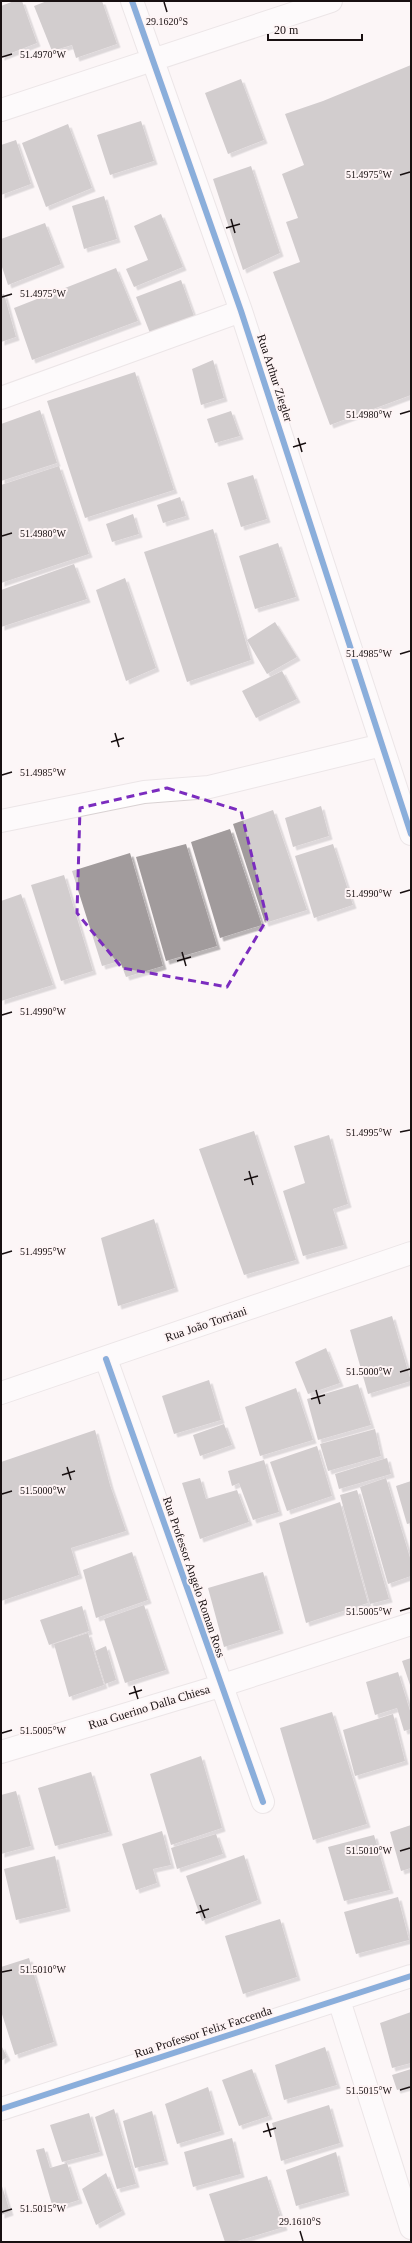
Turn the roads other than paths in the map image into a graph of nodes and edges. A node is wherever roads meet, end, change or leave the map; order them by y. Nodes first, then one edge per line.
1 (132, 1) edge
2 (331, 1) edge
3 (153, 60) junction
4 (1, 110) edge
5 (242, 312) junction
6 (1, 398) edge
7 (382, 745) junction
8 (1, 821) edge
9 (411, 834) edge
10 (411, 1253) edge
11 (106, 1359) junction
12 (1, 1393) edge
13 (411, 1624) edge
14 (220, 1686) junction
15 (1, 1752) edge
16 (262, 1802) dead end
17 (411, 1976) edge
18 (339, 2000) junction
19 (1, 2109) edge
20 (411, 2228) edge

1 - 3 street, Rua Arthur Ziegler
2 - 3 street
3 - 4 street
3 - 5 street, Rua Arthur Ziegler
5 - 6 street
5 - 7 street, Rua Arthur Ziegler
7 - 8 street
7 - 9 street, Rua Arthur Ziegler
10 - 11 street, Rua João Torriani
11 - 12 street, Rua João Torriani
11 - 14 street, Rua Professor Angelo Roman Ross
13 - 14 street, Rua Guerino Dalla Chiesa
14 - 15 street, Rua Guerino Dalla Chiesa
14 - 16 street, Rua Professor Angelo Roman Ross
17 - 18 street, Rua Professor Felix Faccenda
18 - 19 street, Rua Professor Felix Faccenda
18 - 20 street

